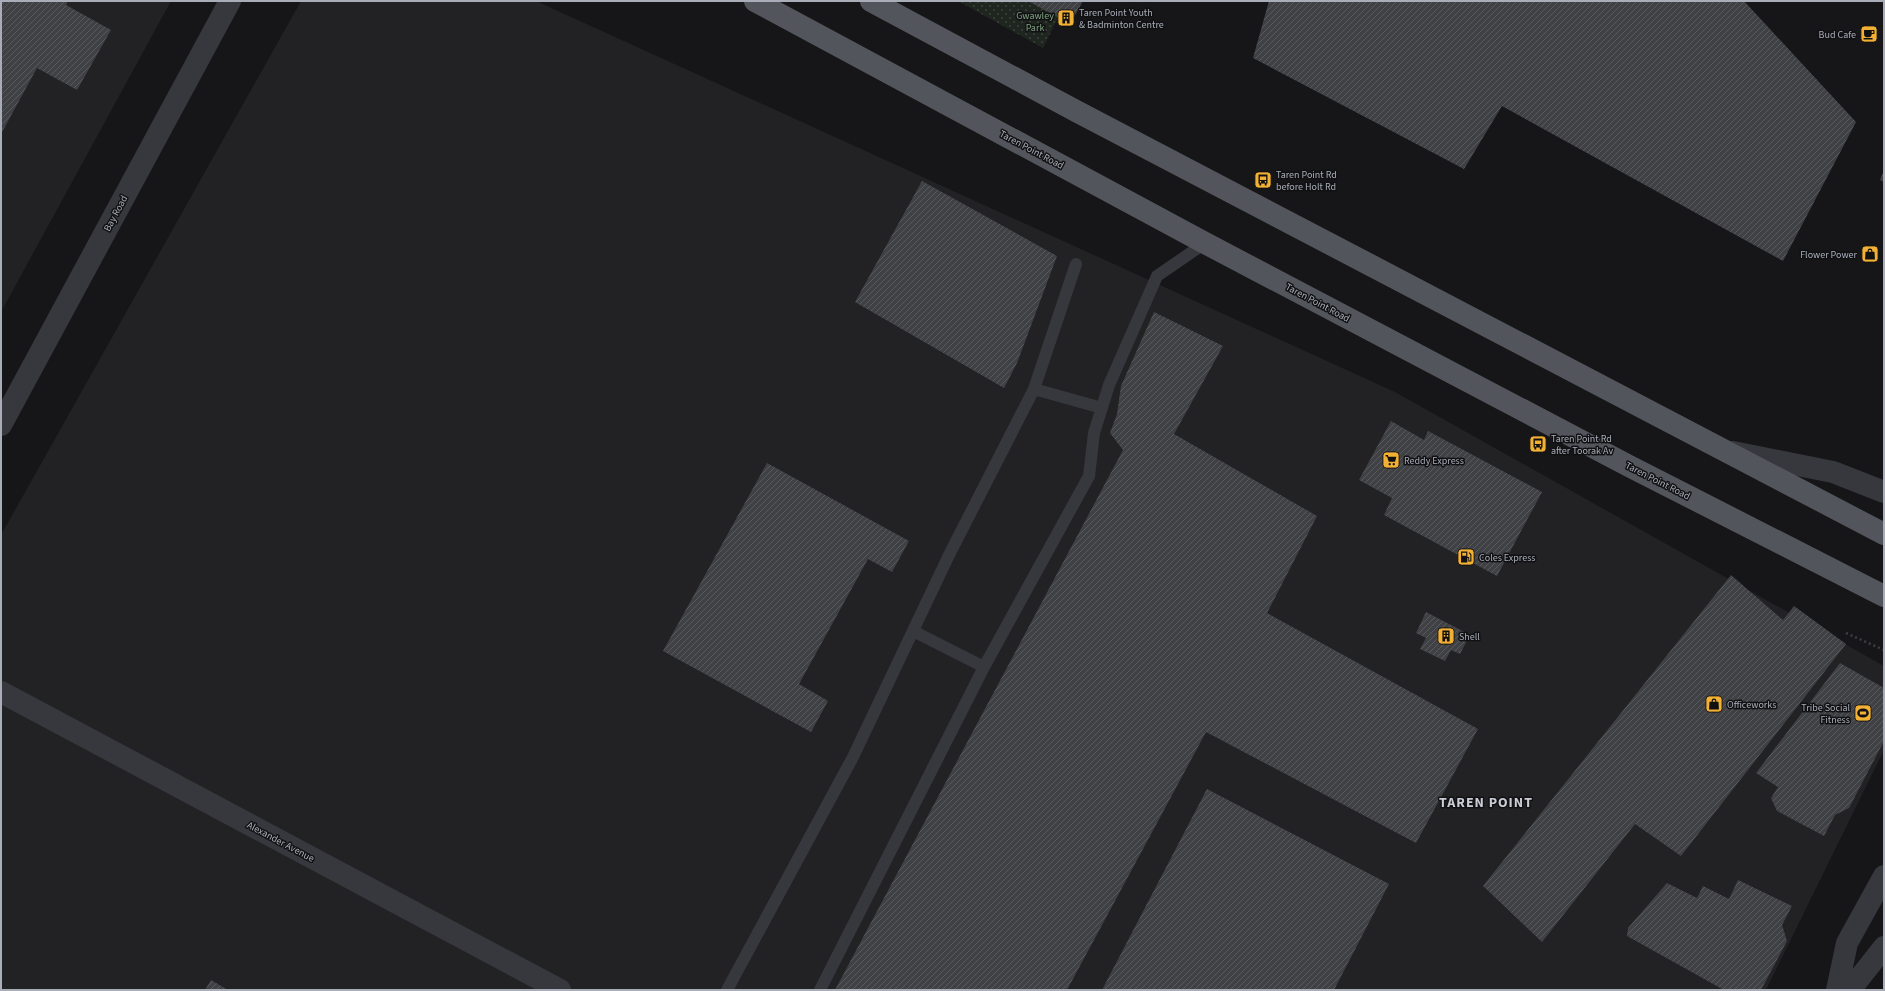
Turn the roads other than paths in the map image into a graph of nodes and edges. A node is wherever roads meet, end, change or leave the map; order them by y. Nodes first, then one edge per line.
1 (230, 1) edge
2 (755, 1) edge
3 (871, 1) edge
4 (1206, 243) junction
5 (1076, 264) dead end
6 (1034, 388) junction
7 (1102, 408) junction
8 (1, 425) edge
9 (1727, 450) junction
10 (1884, 492) edge
11 (1884, 534) edge
12 (1884, 596) edge
13 (913, 631) junction
14 (984, 667) junction
15 (1, 692) edge
16 (1884, 876) edge
17 (1884, 947) edge
18 (560, 990) edge
19 (727, 990) edge
20 (820, 990) edge
21 (1837, 990) edge
22 (1850, 990) edge

1 - 8 street, Bay Road
2 - 4 main road, Taren Point Road
3 - 9 main road
4 - 7 lane
4 - 12 main road, Taren Point Road
5 - 6 lane
6 - 7 lane
6 - 13 lane
7 - 14 lane
9 - 10 street
9 - 11 main road
13 - 14 lane
13 - 19 lane
14 - 20 lane
15 - 18 street, Alexander Avenue
16 - 21 street
17 - 22 street

